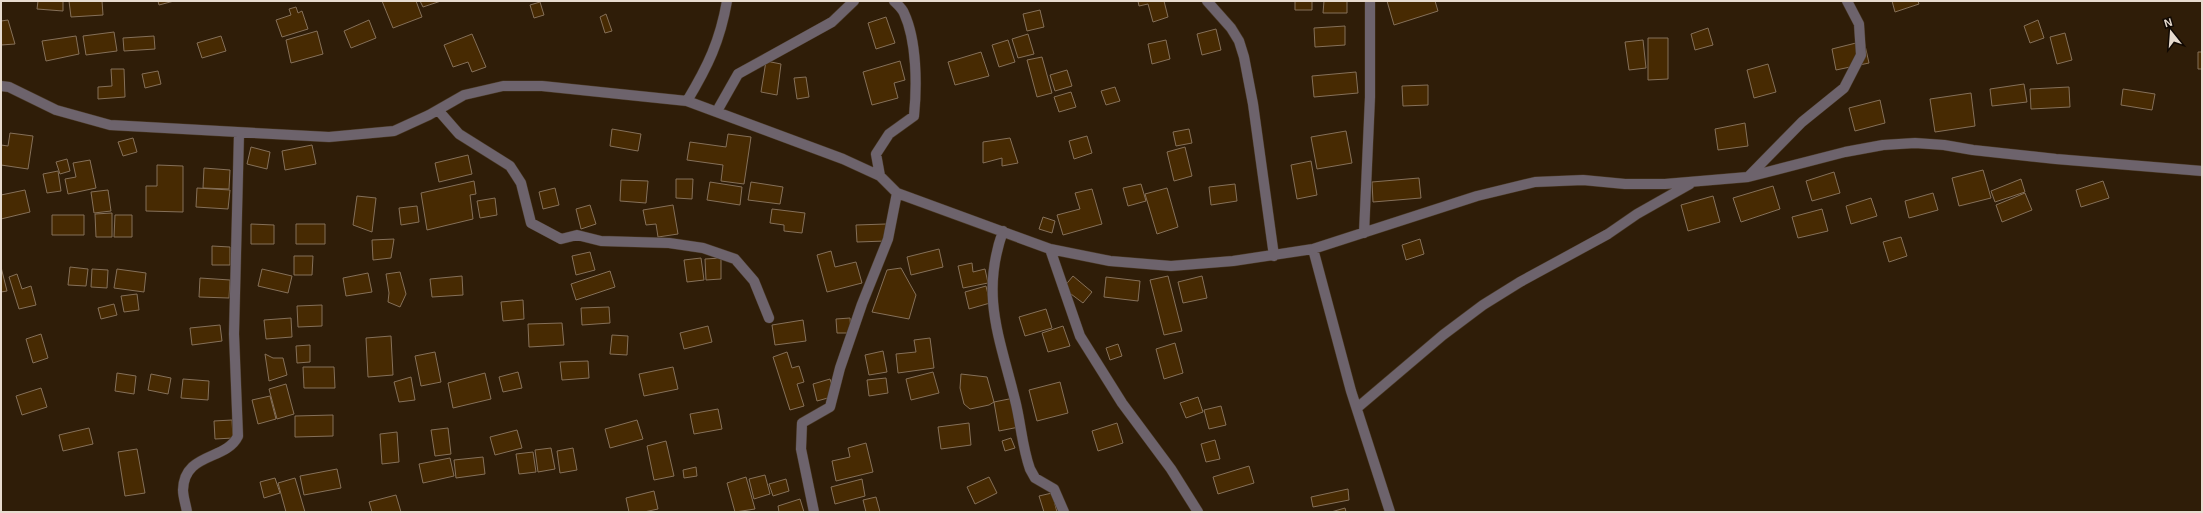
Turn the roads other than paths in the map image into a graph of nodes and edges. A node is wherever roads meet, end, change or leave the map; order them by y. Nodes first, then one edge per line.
1 (726, 1) edge
2 (854, 1) edge
3 (894, 1) edge
4 (1207, 1) edge
5 (1370, 1) edge
6 (1847, 1) edge
7 (1, 86) edge
8 (687, 101) junction
9 (438, 110) junction
10 (717, 111) junction
11 (238, 133) junction
12 (2202, 171) edge
13 (880, 176) junction
14 (1748, 177) junction
15 (1694, 182) junction
16 (897, 193) junction
17 (1003, 232) junction
18 (1364, 233) junction
19 (1050, 249) junction
20 (1313, 249) junction
21 (1274, 256) junction
22 (769, 318) dead end
23 (1357, 408) junction
24 (187, 512) edge
25 (814, 512) edge
26 (1064, 512) edge
27 (1198, 512) edge
28 (1390, 512) edge

1 - 8 street
2 - 10 street
3 - 13 street
4 - 21 street
5 - 18 street
6 - 14 street
7 - 11 street
8 - 9 street
8 - 10 street
9 - 11 street
9 - 22 street
10 - 13 street
11 - 24 street
12 - 14 street
13 - 16 street
14 - 15 street
15 - 18 street
15 - 23 street
16 - 17 street
16 - 25 street
17 - 19 street
17 - 26 street
18 - 20 street
19 - 21 street
19 - 27 street
20 - 21 street
20 - 23 street
23 - 28 street

